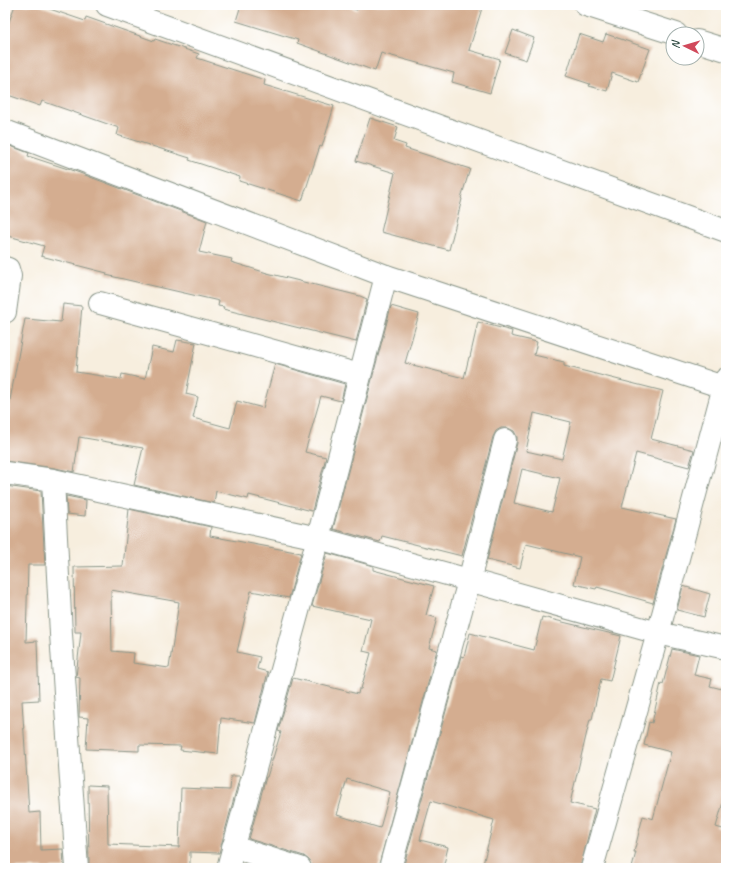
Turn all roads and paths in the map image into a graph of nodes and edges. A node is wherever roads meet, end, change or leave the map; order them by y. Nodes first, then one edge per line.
1 (107, 5) edge
2 (586, 5) edge
3 (665, 30) edge
4 (705, 43) edge
5 (726, 50) edge
6 (5, 131) edge
7 (726, 231) edge
8 (5, 268) edge
9 (386, 276) junction
10 (100, 303) dead end
11 (5, 312) edge
12 (360, 375) junction
13 (725, 385) edge
14 (505, 440) dead end
15 (5, 473) edge
16 (53, 480) junction
17 (318, 538) junction
18 (469, 581) junction
19 (658, 633) junction
20 (726, 648) edge
21 (230, 858) edge
22 (76, 868) edge
23 (300, 868) edge
24 (390, 868) edge
25 (592, 868) edge

1 - 7 street
2 - 3 street
4 - 5 street
6 - 9 street
8 - 11 street
9 - 12 street
9 - 13 street
10 - 12 street
12 - 17 street
13 - 19 street
14 - 18 street
15 - 16 street
16 - 17 street
16 - 22 street
17 - 18 street
17 - 21 street
18 - 19 street
18 - 24 street
19 - 20 street
19 - 25 street
21 - 23 street

